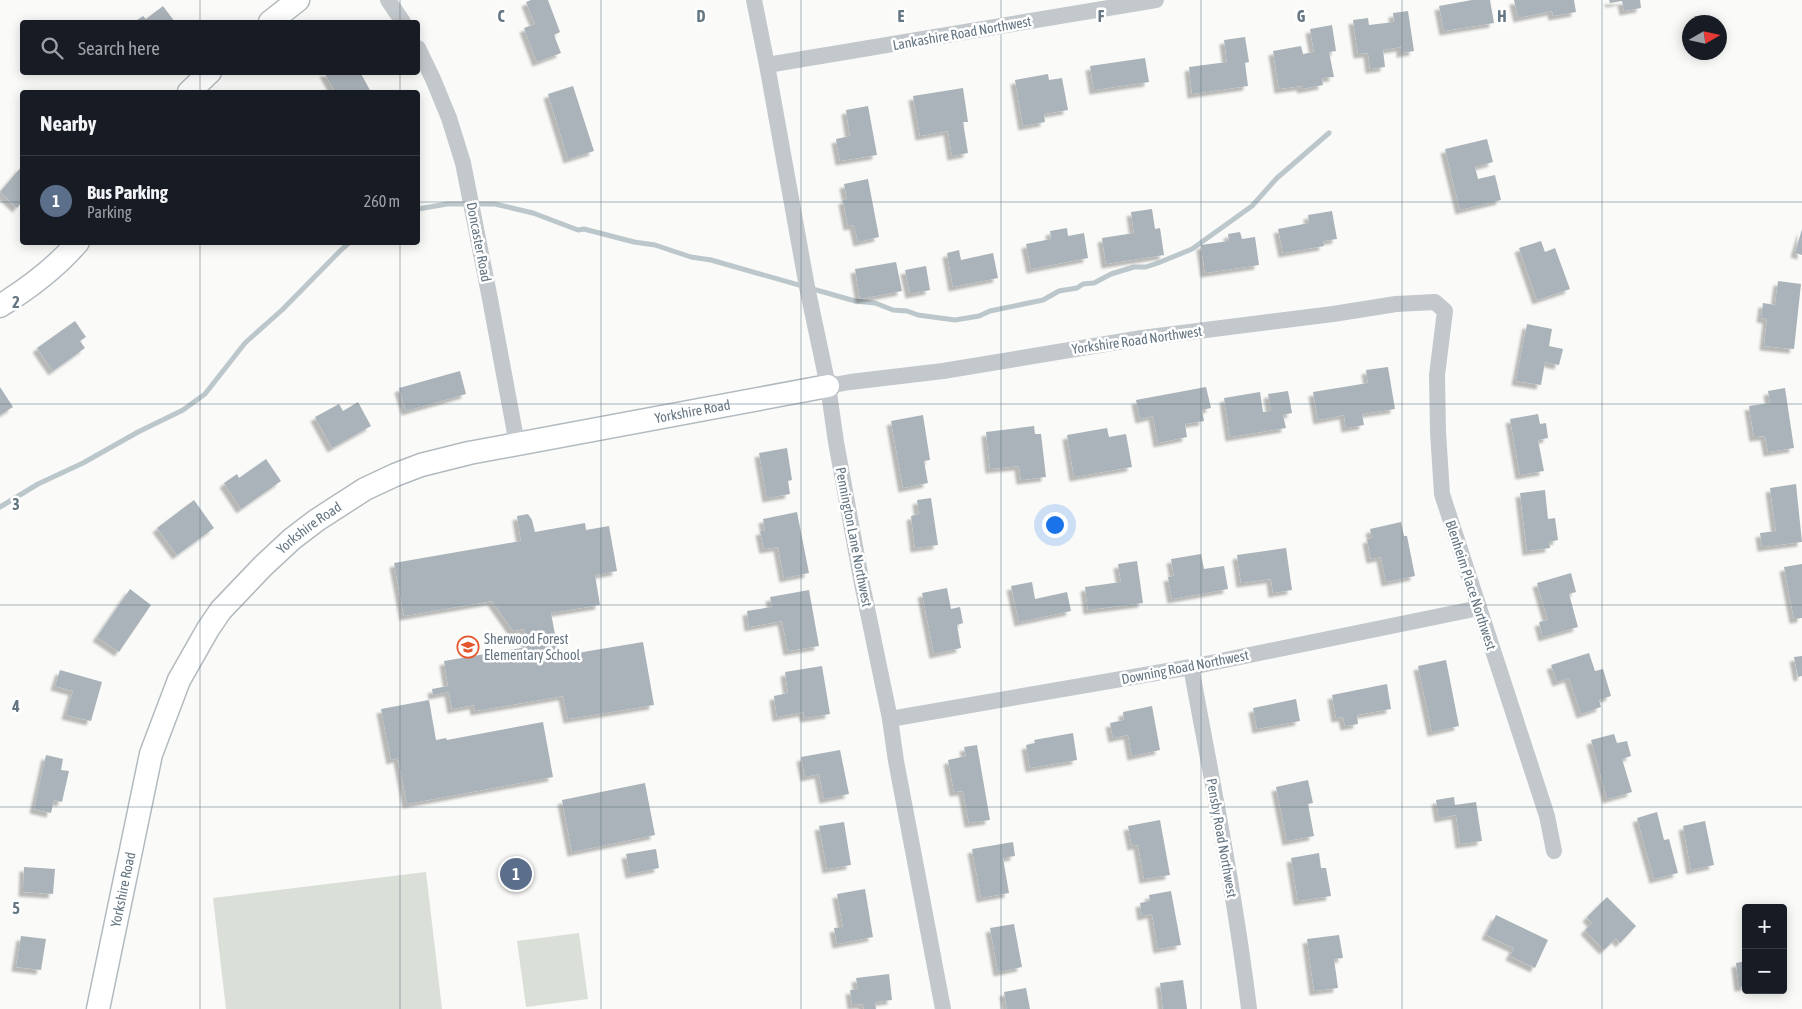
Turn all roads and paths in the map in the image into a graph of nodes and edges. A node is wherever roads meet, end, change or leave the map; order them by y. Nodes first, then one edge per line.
1 (298, 0) edge
2 (388, 0) edge
3 (754, 0) edge
4 (1156, 0) edge
5 (273, 20) edge
6 (402, 20) edge
7 (420, 52) edge
8 (768, 65) junction
9 (207, 75) edge
10 (191, 90) edge
11 (75, 245) edge
12 (0, 306) edge
13 (1445, 311) joint
14 (828, 386) junction
15 (517, 444) junction
16 (1479, 608) junction
17 (1191, 668) junction
18 (890, 719) junction
19 (1554, 851) dead end
20 (98, 1009) edge
21 (943, 1009) edge
22 (1249, 1009) edge

1 - 5 street
2 - 6 street
3 - 8 street, Pennington Lane Northwest
4 - 8 street, Lankashire Road Northwest
7 - 15 street, Doncaster Road
8 - 14 street, Pennington Lane Northwest
9 - 10 street
11 - 12 street
13 - 14 street, Yorkshire Road Northwest
13 - 16 street, Blenheim Place Northwest
14 - 15 street, Yorkshire Road
14 - 18 street, Pennington Lane Northwest
15 - 20 street, Yorkshire Road
16 - 17 street, Downing Road Northwest
16 - 19 street, Blenheim Place Northwest
17 - 18 street, Downing Road Northwest
17 - 22 street, Pensby Road Northwest
18 - 21 street, Pennington Lane Northwest

